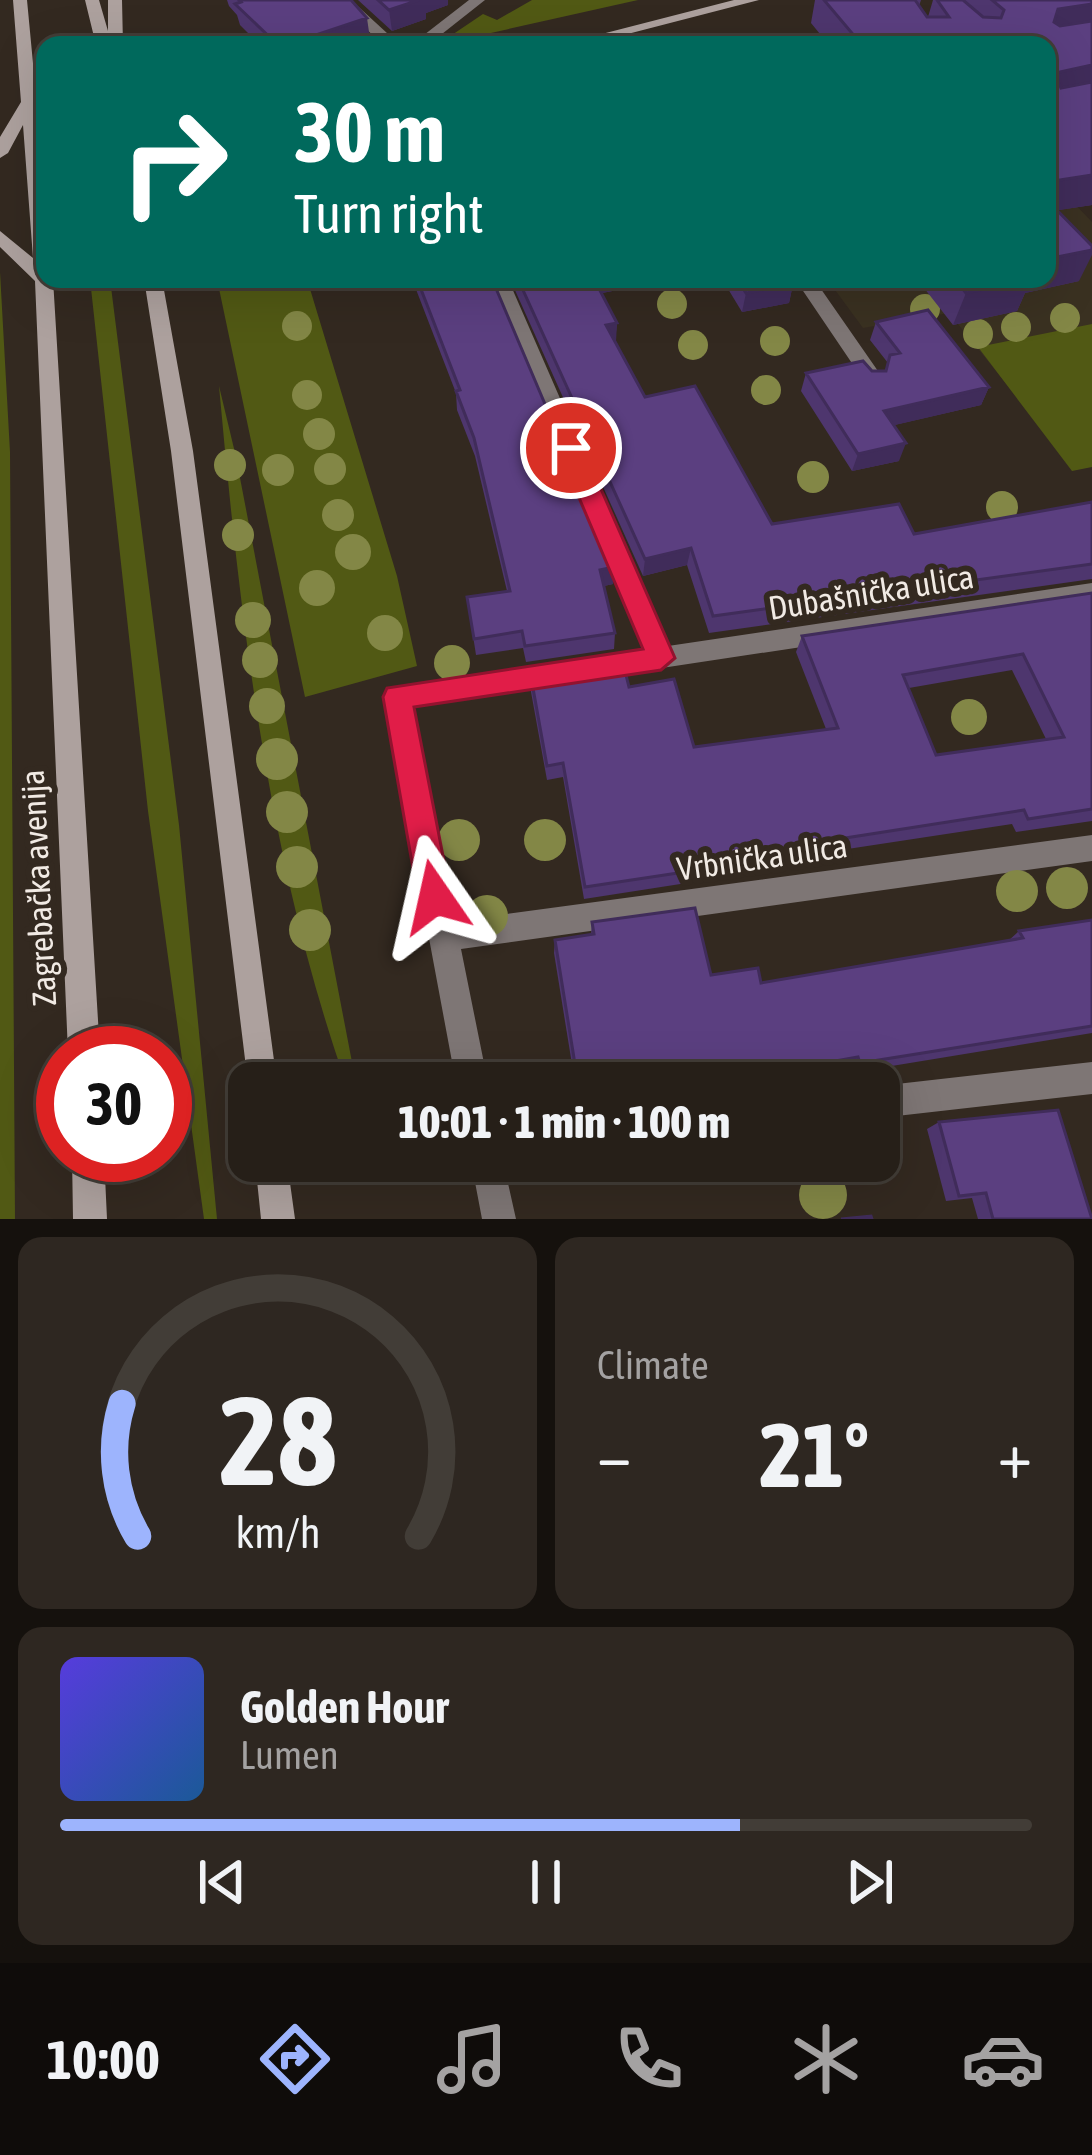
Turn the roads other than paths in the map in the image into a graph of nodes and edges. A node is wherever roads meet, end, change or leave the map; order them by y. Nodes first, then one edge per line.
1 (5, 0) edge
2 (20, 0) edge
3 (92, 0) edge
4 (115, 0) edge
5 (343, 0) edge
6 (478, 0) edge
7 (752, 0) edge
8 (102, 36) edge
9 (115, 36) edge
10 (382, 36) edge
11 (431, 36) edge
12 (604, 36) edge
13 (22, 43) junction
14 (26, 98) junction
15 (0, 153) edge
16 (36, 199) edge
17 (0, 237) edge
18 (36, 271) edge
19 (44, 288) edge
20 (155, 288) edge
21 (503, 288) edge
22 (810, 288) edge
23 (873, 379) edge
24 (1092, 593) edge
25 (661, 658) junction
26 (1092, 848) edge
27 (442, 937) junction
28 (84, 1026) edge
29 (259, 1062) edge
30 (468, 1062) edge
31 (1092, 1078) edge
32 (900, 1100) edge
33 (89, 1182) edge
34 (274, 1182) edge
35 (492, 1182) edge
36 (90, 1219) edge
37 (278, 1219) edge
38 (500, 1219) edge

1 - 13 main road
2 - 13 main road, Zagrebačka avenija
3 - 8 main road
4 - 9 main road
5 - 10 street
6 - 11 street
7 - 12 main road
13 - 14 main road, Zagrebačka avenija
14 - 15 main road
14 - 16 main road, Zagrebačka avenija
17 - 18 main road
19 - 28 main road, Zagrebačka avenija
20 - 29 main road
21 - 25 street
22 - 23 street
24 - 25 street, Dubašnička ulica
25 - 27 street, Dubašnička ulica
26 - 27 street, Vrbnička ulica
27 - 30 street
31 - 32 street
33 - 36 main road
34 - 37 main road
35 - 38 street

